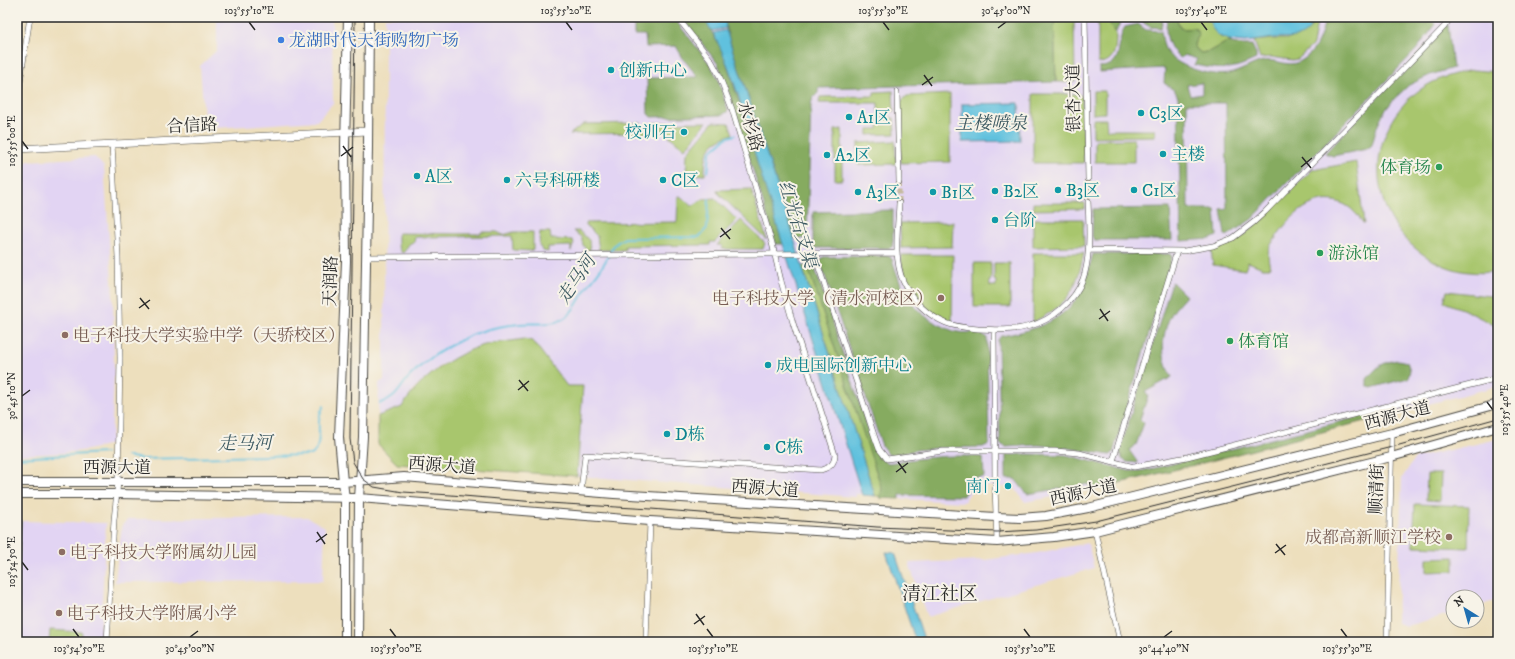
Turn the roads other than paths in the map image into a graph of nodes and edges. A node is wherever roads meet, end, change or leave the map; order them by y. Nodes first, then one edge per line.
1 (30, 17) edge
2 (348, 17) edge
3 (369, 17) edge
4 (677, 17) edge
5 (1086, 17) edge
6 (1451, 17) edge
7 (896, 92) dead end
8 (17, 102) edge
9 (368, 132) junction
10 (346, 133) junction
11 (112, 144) junction
12 (17, 149) edge
13 (1088, 179) tunnel mouth
14 (899, 182) tunnel mouth
15 (1088, 200) tunnel mouth
16 (899, 203) tunnel mouth
17 (1088, 250) junction
18 (1177, 251) junction
19 (897, 253) junction
20 (775, 254) junction
21 (814, 254) junction
22 (366, 257) junction
23 (994, 330) junction
24 (1498, 378) edge
25 (1498, 404) edge
26 (1498, 427) edge
27 (1392, 433) junction
28 (995, 450) junction
29 (1391, 457) junction
30 (1113, 461) junction
31 (360, 480) junction
32 (17, 482) edge
33 (118, 482) junction
34 (343, 482) junction
35 (581, 491) junction
36 (17, 494) edge
37 (116, 494) junction
38 (345, 498) junction
39 (358, 498) junction
40 (996, 517) junction
41 (650, 521) junction
42 (1095, 531) junction
43 (997, 542) junction
44 (107, 642) edge
45 (345, 642) edge
46 (358, 642) edge
47 (646, 642) edge
48 (1120, 642) edge
49 (1387, 642) edge

1 - 8 street
2 - 10 main road, 天润路
3 - 9 main road, 天润路
4 - 20 street, 水杉路
5 - 13 street, 银杏大道
6 - 18 street
7 - 14 street
9 - 10 street, 合信路
9 - 22 main road, 天润路
10 - 11 street, 合信路
10 - 34 main road, 天润路
11 - 12 street, 合信路
11 - 33 street
15 - 17 street
16 - 19 street
17 - 18 street
17 - 23 street
18 - 30 street
19 - 21 street
19 - 23 street
20 - 21 street
20 - 22 street
20 - 35 street, 水杉路
21 - 28 street
22 - 31 main road, 天润路
23 - 28 street
24 - 30 street
25 - 27 main road, 西源大道
26 - 29 main road, 西源大道
27 - 29 street, 顺清街
27 - 40 main road, 西源大道
28 - 30 street
28 - 40 street
29 - 42 main road, 西源大道
29 - 49 street, 顺清街
31 - 34 main road, 西源大道
31 - 35 main road, 西源大道
31 - 39 main road, 天润路
32 - 33 main road, 西源大道
33 - 34 main road, 西源大道
33 - 37 street
34 - 38 main road, 天润路
35 - 40 main road, 西源大道
36 - 37 main road, 西源大道
37 - 38 main road, 西源大道
37 - 44 street
38 - 39 main road, 西源大道
38 - 45 main road, 天润路
39 - 41 main road, 西源大道
39 - 46 main road, 天润路
40 - 43 street
41 - 43 main road, 西源大道
41 - 47 street
42 - 43 main road, 西源大道
42 - 48 street

